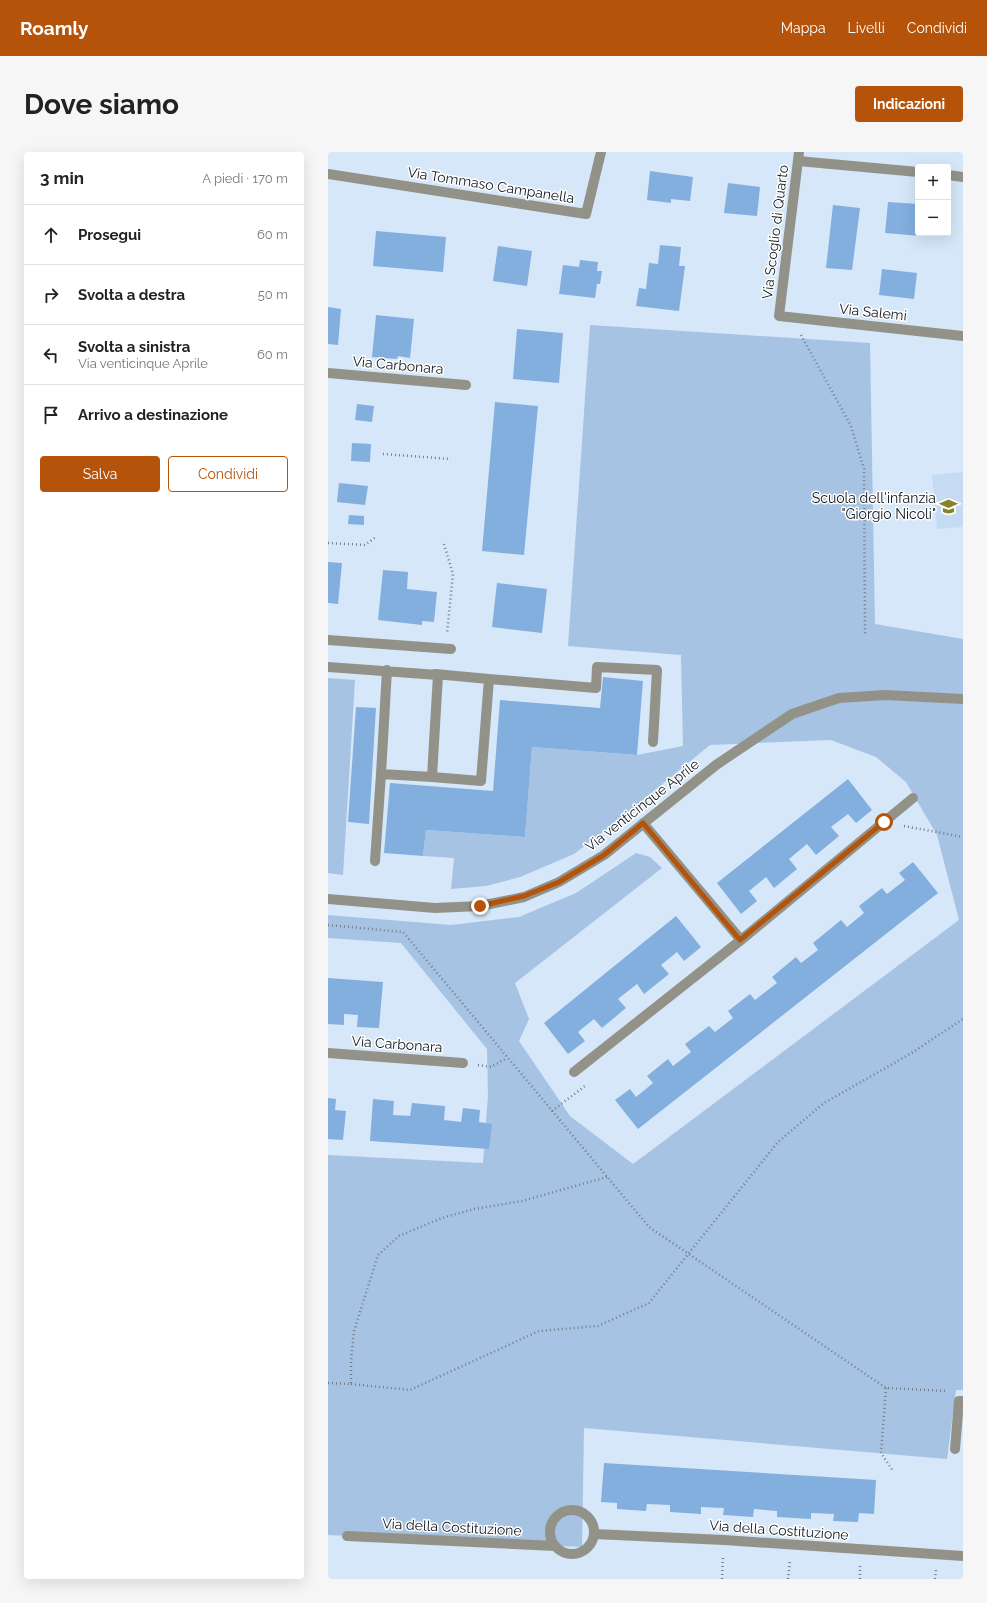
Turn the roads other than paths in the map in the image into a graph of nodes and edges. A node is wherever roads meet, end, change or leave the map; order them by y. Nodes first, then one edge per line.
1 (601, 152) edge
2 (799, 156) edge
3 (915, 172) edge
4 (328, 174) edge
5 (951, 175) edge
6 (963, 177) edge
7 (779, 316) joint
8 (963, 336) edge
9 (328, 373) edge
10 (466, 385) dead end
11 (328, 640) edge
12 (448, 650) road end
13 (328, 667) edge
14 (387, 670) junction
15 (435, 674) junction
16 (489, 679) junction
17 (963, 699) edge
18 (653, 742) dead end
19 (381, 774) junction
20 (432, 777) junction
21 (913, 798) dead end
22 (643, 823) junction
23 (375, 861) dead end
24 (328, 899) edge
25 (740, 940) junction
26 (328, 1053) edge
27 (463, 1063) road end
28 (574, 1072) road end
29 (963, 1401) edge
30 (955, 1449) dead end
31 (594, 1534) junction
32 (347, 1536) dead end
33 (555, 1546) junction
34 (963, 1556) edge

1 - 4 street, Via Tommaso Campanella
2 - 3 street
2 - 7 street, Via Scoglio di Quarto
5 - 6 street
7 - 8 street, Via Salemi
9 - 10 street, Via Carbonara
11 - 12 street
13 - 14 street
14 - 15 street
14 - 19 street
15 - 16 street
15 - 20 street
16 - 18 street
16 - 20 street
17 - 22 street, Via venticinque Aprile
19 - 20 street
19 - 23 street
21 - 25 street
22 - 24 street, Via venticinque Aprile
22 - 25 street
25 - 28 street
26 - 27 street, Via Carbonara
29 - 30 street
31 - 33 street, Via della Costituzione
31 - 33 street
31 - 34 street, Via della Costituzione
32 - 33 street, Via della Costituzione

